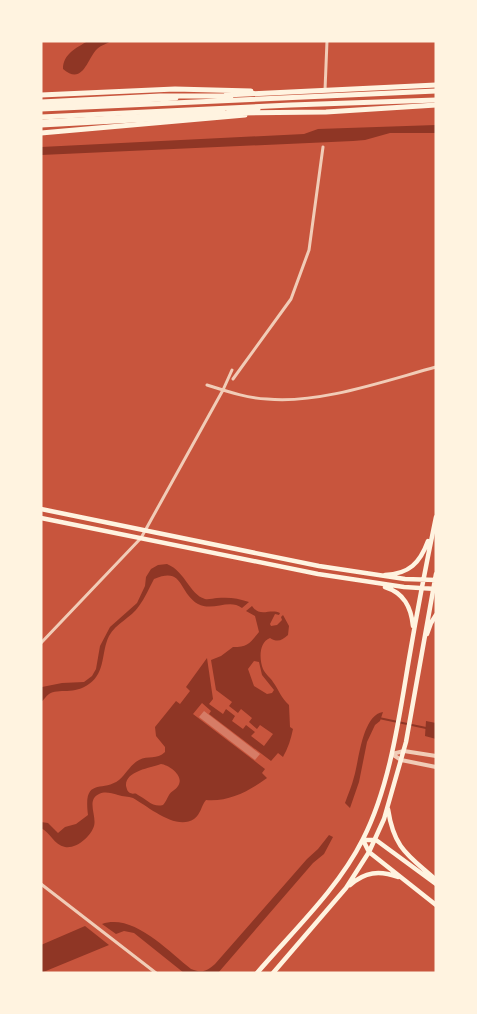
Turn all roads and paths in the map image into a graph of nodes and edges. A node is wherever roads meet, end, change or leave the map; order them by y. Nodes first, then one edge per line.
1 (328, 41) edge
2 (436, 85) edge
3 (325, 90) junction
4 (436, 91) edge
5 (294, 92) junction
6 (41, 95) edge
7 (436, 100) edge
8 (291, 104) junction
9 (41, 105) edge
10 (436, 106) edge
11 (262, 114) junction
12 (41, 117) edge
13 (41, 124) edge
14 (41, 133) edge
15 (323, 147) dead end
16 (436, 367) edge
17 (232, 370) dead end
18 (233, 379) dead end
19 (207, 385) dead end
20 (223, 390) junction
21 (41, 509) edge
22 (436, 517) edge
23 (41, 518) edge
24 (434, 525) junction
25 (146, 531) junction
26 (141, 538) junction
27 (436, 574) edge
28 (374, 575) junction
29 (423, 580) junction
30 (435, 580) edge
31 (370, 582) junction
32 (421, 588) junction
33 (434, 589) edge
34 (436, 615) edge
35 (413, 634) junction
36 (41, 643) edge
37 (422, 650) junction
38 (404, 751) junction
39 (392, 754) junction
40 (436, 756) edge
41 (401, 760) junction
42 (436, 768) edge
43 (388, 806) junction
44 (363, 840) junction
45 (376, 840) junction
46 (369, 852) junction
47 (403, 878) junction
48 (436, 882) edge
49 (41, 884) edge
50 (436, 905) edge
51 (328, 908) junction
52 (156, 973) edge
53 (257, 973) edge
54 (273, 973) edge

1 - 3 street
2 - 3 main road
3 - 5 main road
4 - 9 main road
5 - 6 main road
5 - 9 main road
7 - 8 main road
8 - 12 main road
8 - 13 main road
10 - 11 main road
11 - 13 main road
11 - 14 main road
15 - 18 street
16 - 20 street
17 - 20 street
19 - 20 street
20 - 25 street
21 - 25 main road
22 - 24 main road
23 - 26 main road
24 - 28 main road
24 - 29 main road
25 - 26 street
25 - 28 main road
26 - 31 main road
26 - 36 street
27 - 30 main road
28 - 29 main road
29 - 30 main road
29 - 32 main road
30 - 33 main road
31 - 32 main road
31 - 35 main road
32 - 33 main road
32 - 35 main road
33 - 37 main road
34 - 37 main road
35 - 39 main road
37 - 38 main road
38 - 39 street
38 - 40 street
38 - 41 main road
39 - 41 street
39 - 44 main road
41 - 42 street
41 - 43 main road
43 - 45 main road
43 - 48 main road
44 - 45 main road
44 - 46 main road
44 - 53 main road
45 - 46 main road
45 - 48 main road
46 - 47 main road
46 - 51 main road
47 - 50 main road
47 - 51 main road
49 - 52 street
51 - 54 main road

